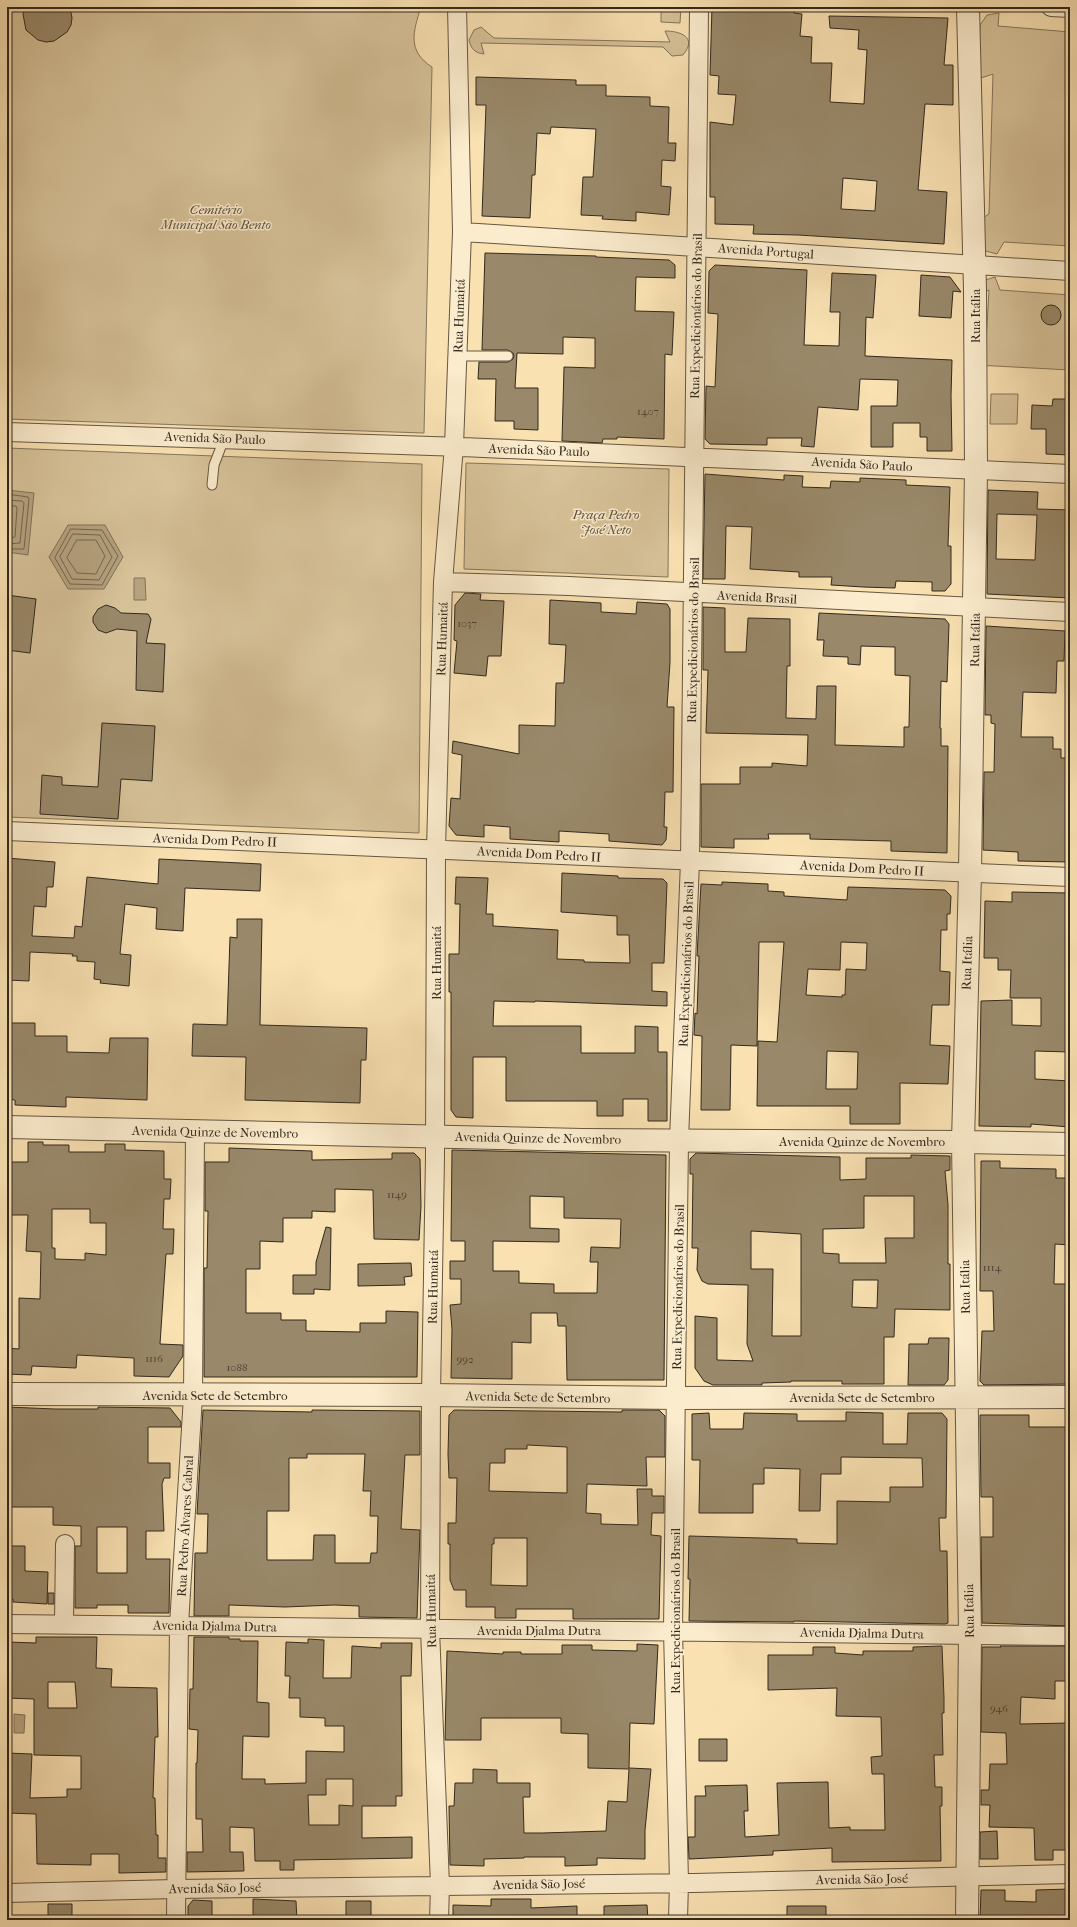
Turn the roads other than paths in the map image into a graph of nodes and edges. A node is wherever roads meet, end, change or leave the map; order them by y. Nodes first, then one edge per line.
1 (457, 7) edge
2 (699, 7) edge
3 (968, 7) edge
4 (1051, 7) edge
5 (1070, 8) edge
6 (462, 232) junction
7 (697, 246) junction
8 (974, 265) junction
9 (1070, 271) edge
10 (458, 356) junction
11 (508, 356) dead end
12 (7, 432) edge
13 (224, 439) junction
14 (454, 446) junction
15 (695, 456) junction
16 (976, 470) junction
17 (1070, 474) edge
18 (212, 485) dead end
19 (444, 582) junction
20 (694, 594) junction
21 (975, 608) junction
22 (1070, 612) edge
23 (7, 831) edge
24 (436, 850) junction
25 (690, 861) junction
26 (970, 873) junction
27 (1070, 877) edge
28 (7, 1127) edge
29 (195, 1132) junction
30 (435, 1136) junction
31 (679, 1140) junction
32 (963, 1142) junction
33 (1070, 1144) edge
34 (7, 1394) edge
35 (431, 1395) junction
36 (193, 1396) junction
37 (966, 1397) junction
38 (1070, 1397) edge
39 (677, 1398) junction
40 (65, 1544) dead end
41 (7, 1624) edge
42 (64, 1624) junction
43 (179, 1625) junction
44 (430, 1629) junction
45 (673, 1630) junction
46 (970, 1635) junction
47 (1070, 1636) edge
48 (1070, 1874) edge
49 (966, 1876) junction
50 (679, 1882) junction
51 (440, 1885) junction
52 (176, 1889) junction
53 (7, 1893) edge
54 (176, 1920) edge
55 (439, 1920) edge
56 (678, 1920) edge
57 (966, 1920) edge

1 - 6 street, Rua Humaitá
2 - 7 street, Rua Expedicionários do Brasil
3 - 8 street, Rua Itália
4 - 5 street
6 - 7 street, Avenida Portugal
6 - 10 street, Rua Humaitá
7 - 8 street, Avenida Portugal
7 - 15 street, Rua Expedicionários do Brasil
8 - 9 street, Avenida Portugal
8 - 16 street, Rua Itália
10 - 11 lane
10 - 14 street, Rua Humaitá
12 - 13 street, Avenida São Paulo
13 - 14 street, Avenida São Paulo
13 - 18 lane
14 - 15 street, Avenida São Paulo
14 - 19 street, Rua Humaitá
15 - 16 street, Avenida São Paulo
15 - 20 street, Rua Expedicionários do Brasil
16 - 17 street, Avenida São Paulo
16 - 21 street, Rua Itália
19 - 20 street, Avenida Brasil
19 - 24 street, Rua Humaitá
20 - 21 street, Avenida Brasil
20 - 25 street, Rua Expedicionários do Brasil
21 - 22 street, Avenida Brasil
21 - 26 street, Rua Itália
23 - 24 street, Avenida Dom Pedro II
24 - 25 street, Avenida Dom Pedro II
24 - 30 street, Rua Humaitá
25 - 26 street, Avenida Dom Pedro II
25 - 31 street, Rua Expedicionários do Brasil
26 - 27 street, Avenida Dom Pedro II
26 - 32 street, Rua Itália
28 - 29 street, Avenida Quinze de Novembro
29 - 30 street, Avenida Quinze de Novembro
29 - 36 street, Rua Pedro Álvares Cabral
30 - 31 street, Avenida Quinze de Novembro
30 - 35 street, Rua Humaitá
31 - 32 street, Avenida Quinze de Novembro
31 - 39 street, Rua Expedicionários do Brasil
32 - 33 street, Avenida Quinze de Novembro
32 - 37 street, Rua Itália
34 - 36 street, Avenida Sete de Setembro
35 - 36 street, Avenida Sete de Setembro
35 - 39 street, Avenida Sete de Setembro
35 - 44 street, Rua Humaitá
36 - 43 street, Rua Pedro Álvares Cabral
37 - 38 street, Avenida Sete de Setembro
37 - 39 street, Avenida Sete de Setembro
37 - 46 street, Rua Itália
39 - 45 street, Rua Expedicionários do Brasil
40 - 42 street
41 - 42 street, Avenida Djalma Dutra
42 - 43 street, Avenida Djalma Dutra
43 - 44 street, Avenida Djalma Dutra
43 - 52 street, Rua Pedro Álvares Cabral
44 - 45 street, Avenida Djalma Dutra
44 - 51 street, Rua Humaitá
45 - 46 street, Avenida Djalma Dutra
45 - 50 street, Rua Expedicionários do Brasil
46 - 47 street, Avenida Djalma Dutra
46 - 49 street, Rua Itália
48 - 49 street, Avenida São José
49 - 50 street, Avenida São José
49 - 57 street, Rua Itália
50 - 51 street, Avenida São José
50 - 56 street, Rua Expedicionários do Brasil
51 - 52 street, Avenida São José
51 - 55 street, Rua Humaitá
52 - 53 street, Avenida São José
52 - 54 street, Rua Pedro Álvares Cabral

